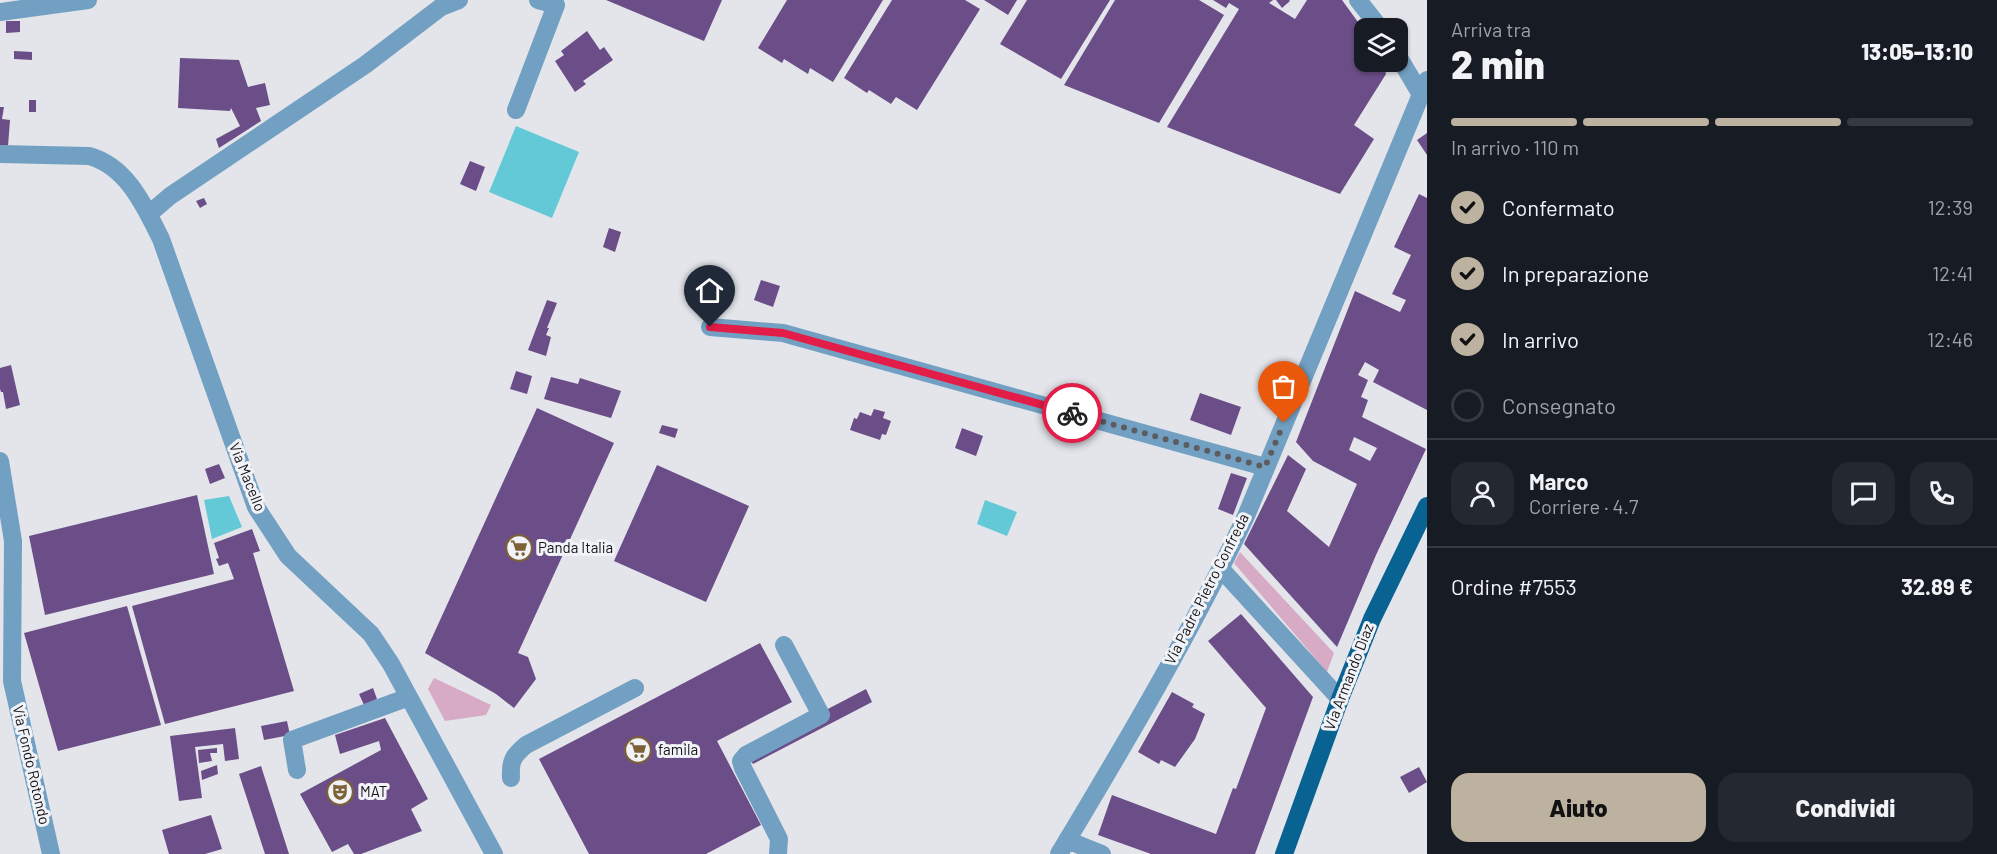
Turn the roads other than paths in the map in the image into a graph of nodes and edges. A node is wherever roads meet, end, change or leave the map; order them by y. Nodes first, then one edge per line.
1 (88, 0) edge
2 (459, 0) edge
3 (538, 0) edge
4 (1358, 0) edge
5 (0, 12) edge
6 (1372, 18) edge
7 (1408, 68) edge
8 (1424, 86) edge
9 (516, 110) dead end
10 (0, 153) edge
11 (149, 214) junction
12 (710, 327) dead end
13 (0, 460) edge
14 (1265, 467) junction
15 (1427, 506) edge
16 (1221, 569) junction
17 (784, 645) dead end
18 (635, 688) dead end
19 (409, 697) junction
20 (1340, 699) junction
21 (297, 770) dead end
22 (511, 777) dead end
23 (1063, 847) edge
24 (51, 854) edge
25 (494, 854) edge
26 (778, 854) edge
27 (1102, 854) edge
28 (1284, 854) edge

1 - 5 street
2 - 11 street
3 - 9 street
4 - 6 street
7 - 8 street
8 - 14 street, Via Padre Pietro Confreda
10 - 11 street, Via Macello
11 - 19 street, Via Macello
12 - 14 street
13 - 24 street, Via Fondo Rotondo
14 - 16 street, Via Padre Pietro Confreda
15 - 20 main road, Via Armando Diaz
16 - 20 street
16 - 23 street, Via Padre Pietro Confreda
17 - 26 street
18 - 22 street
19 - 21 street
19 - 25 street, Via Macello
20 - 28 main road, Via Armando Diaz
23 - 27 street

